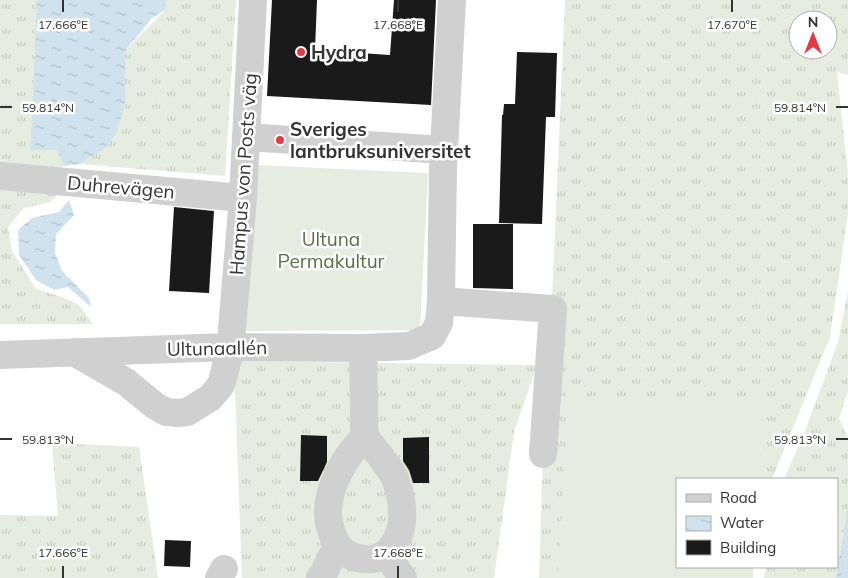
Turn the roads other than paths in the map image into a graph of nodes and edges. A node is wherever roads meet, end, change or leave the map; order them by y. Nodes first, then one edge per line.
1 (253, 0) edge
2 (452, 0) edge
3 (246, 137) junction
4 (444, 150) junction
5 (0, 176) edge
6 (243, 198) junction
7 (441, 301) junction
8 (231, 347) junction
9 (363, 348) junction
10 (74, 352) junction
11 (0, 355) edge
12 (366, 437) junction
13 (543, 454) dead end
14 (339, 548) junction
15 (386, 554) junction
16 (320, 578) edge
17 (403, 578) edge

1 - 3 street, Hampus von Posts väg
2 - 4 street
3 - 4 street
3 - 6 street, Hampus von Posts väg
4 - 7 street
5 - 6 street, Duhrevägen
6 - 8 street, Hampus von Posts väg
7 - 9 street, Ultunaallén
7 - 13 street
8 - 9 street, Ultunaallén
8 - 10 street, Ultunaallén
8 - 10 street, Hampus von Posts väg
9 - 12 street
10 - 11 street, Ultunaallén
12 - 14 street
12 - 15 street
14 - 15 street
14 - 16 street
15 - 17 street

